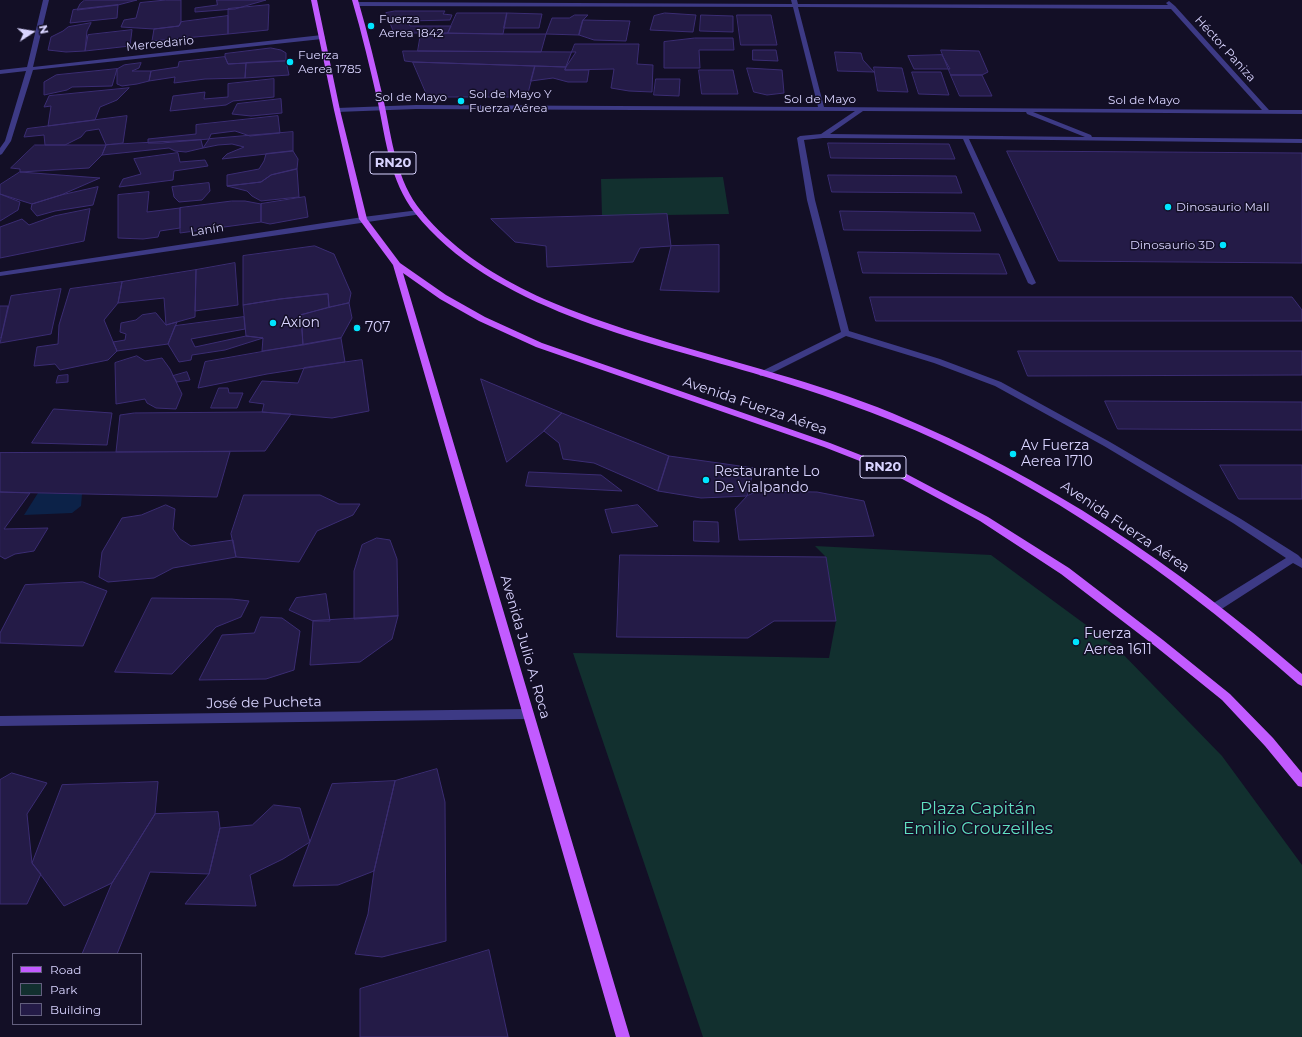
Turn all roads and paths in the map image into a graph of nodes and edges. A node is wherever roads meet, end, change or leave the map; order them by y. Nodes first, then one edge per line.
1 (46, 0) edge
2 (314, 0) edge
3 (1167, 0) edge
4 (355, 2) edge
5 (794, 3) edge
6 (1173, 7) junction
7 (322, 37) junction
8 (30, 69) junction
9 (0, 72) edge
10 (382, 107) junction
11 (337, 110) junction
12 (821, 110) junction
13 (861, 110) junction
14 (1022, 111) junction
15 (1267, 112) junction
16 (1302, 112) edge
17 (823, 136) junction
18 (965, 138) junction
19 (1097, 139) junction
20 (1302, 141) edge
21 (0, 153) edge
22 (419, 212) junction
23 (363, 219) junction
24 (397, 265) junction
25 (0, 274) edge
26 (1032, 283) dead end
27 (845, 333) junction
28 (764, 374) junction
29 (1298, 561) edge
30 (1216, 607) junction
31 (1302, 681) edge
32 (528, 714) junction
33 (0, 721) edge
34 (1302, 782) edge
35 (623, 1037) edge

1 - 8 street
2 - 7 main road, Avenida Fuerza Aérea / RN20
3 - 6 street, Héctor Paniza
4 - 5 street
4 - 10 main road, Avenida Fuerza Aérea / RN20
5 - 6 street
5 - 12 street
6 - 15 street, Héctor Paniza
7 - 8 street, Mercedario
7 - 11 main road, Avenida Fuerza Aérea / RN20
8 - 9 street, Mercedario
8 - 21 street
10 - 11 street, Sol de Mayo
10 - 12 street, Sol de Mayo
10 - 22 main road, Avenida Fuerza Aérea / RN20
11 - 23 main road, Avenida Fuerza Aérea / RN20
12 - 13 street, Sol de Mayo
13 - 14 street, Sol de Mayo
13 - 17 street
14 - 15 street, Sol de Mayo
14 - 19 street
15 - 16 street, Sol de Mayo
17 - 18 street
17 - 27 street
18 - 19 street
18 - 26 street
19 - 20 street
22 - 23 street, Lanín
22 - 28 main road, Avenida Fuerza Aérea / RN20
23 - 24 main road, Avenida Fuerza Aérea / RN20
23 - 25 street, Lanín
24 - 32 main road, Avenida Julio A. Roca
24 - 34 main road, Avenida Fuerza Aérea / RN20
27 - 28 street
27 - 29 street
28 - 30 main road, Avenida Fuerza Aérea / RN20
29 - 30 street
30 - 31 main road, Avenida Fuerza Aérea / RN20
32 - 33 street, José de Pucheta
32 - 35 main road, Avenida Julio A. Roca

